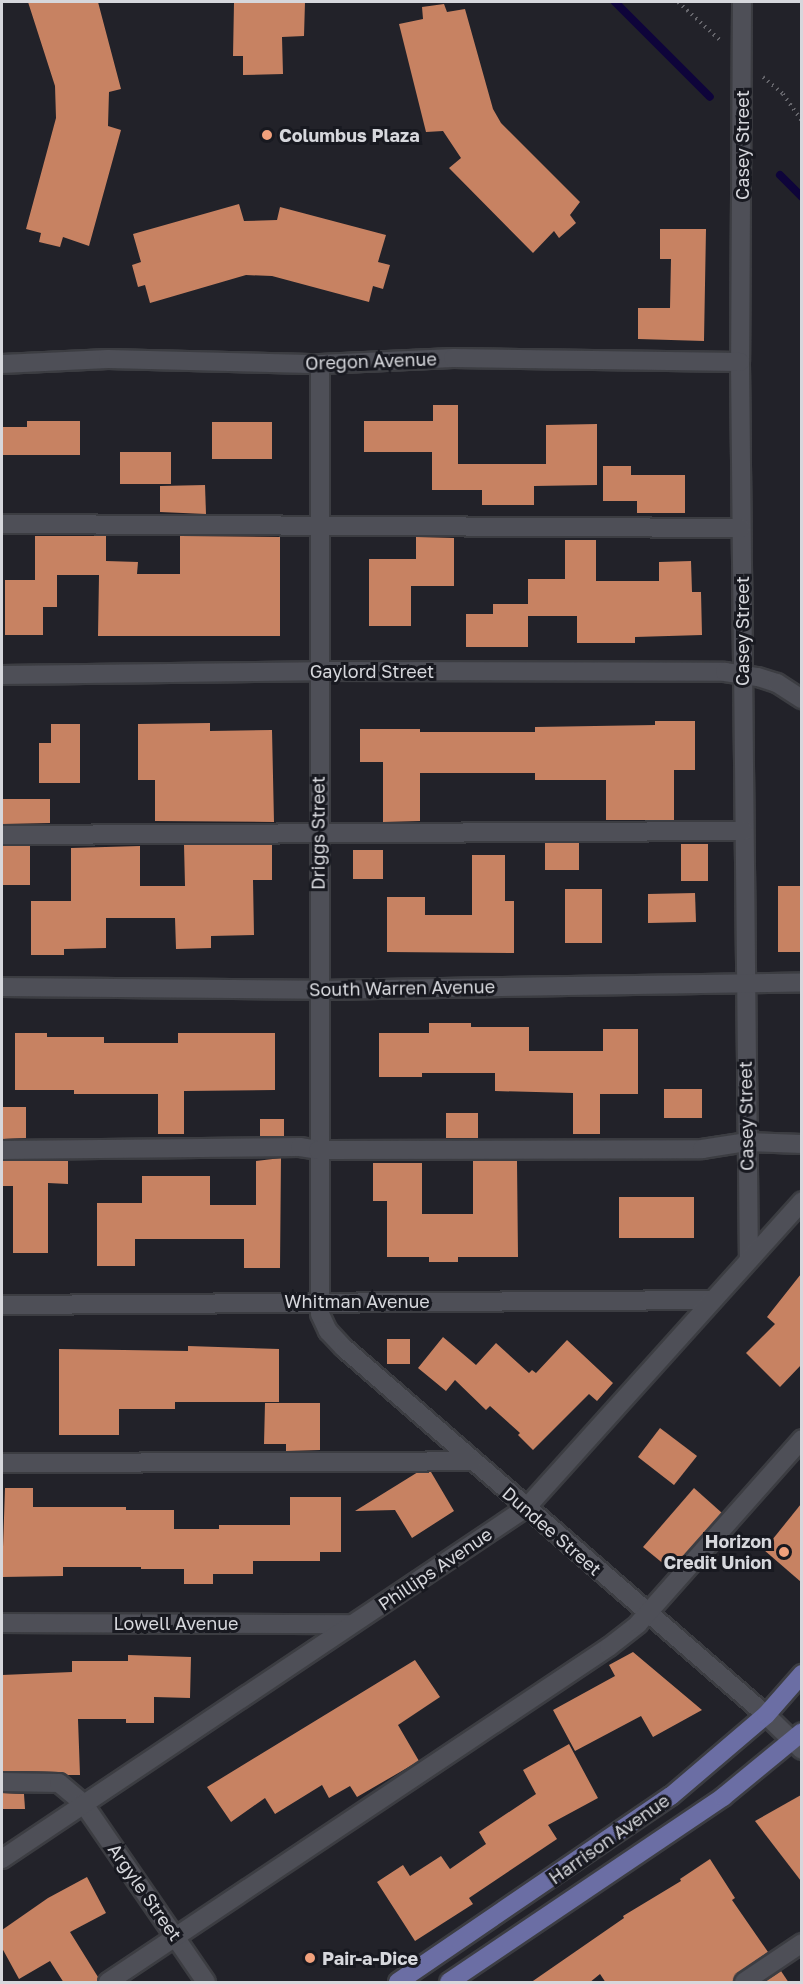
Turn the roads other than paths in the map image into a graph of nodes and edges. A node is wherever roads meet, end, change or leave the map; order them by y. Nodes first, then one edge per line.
1 (742, 2) edge
2 (740, 362) junction
3 (2, 364) edge
4 (320, 364) junction
5 (2, 524) edge
6 (319, 527) junction
7 (741, 528) junction
8 (318, 671) junction
9 (742, 674) junction
10 (2, 675) edge
11 (801, 699) edge
12 (744, 831) junction
13 (2, 835) edge
14 (318, 835) junction
15 (744, 981) junction
16 (801, 982) edge
17 (2, 987) edge
18 (318, 990) junction
19 (747, 1142) junction
20 (801, 1144) edge
21 (2, 1150) edge
22 (318, 1150) junction
23 (801, 1201) edge
24 (749, 1260) junction
25 (713, 1300) junction
26 (318, 1301) junction
27 (2, 1305) edge
28 (801, 1439) edge
29 (472, 1461) junction
30 (2, 1463) edge
31 (526, 1508) junction
32 (647, 1614) junction
33 (2, 1623) edge
34 (351, 1624) junction
35 (801, 1674) edge
36 (766, 1715) junction
37 (799, 1741) edge
38 (2, 1782) edge
39 (83, 1803) junction
40 (2, 1859) edge
41 (176, 1936) junction
42 (801, 1943) edge
43 (108, 1983) edge
44 (206, 1983) edge
45 (398, 1983) edge
46 (449, 1983) edge
47 (744, 1983) edge

1 - 2 street, Casey Street
2 - 4 street, Oregon Avenue
2 - 7 street, Casey Street
3 - 4 street, Oregon Avenue
4 - 6 street, Driggs Street
5 - 6 street
6 - 7 street
6 - 8 street, Driggs Street
7 - 9 street, Casey Street
8 - 9 street, Gaylord Street
8 - 10 street, Gaylord Street
8 - 14 street, Driggs Street
9 - 11 street, Gaylord Street
9 - 12 street, Casey Street
12 - 14 street
12 - 15 street, Casey Street
13 - 14 street
14 - 18 street, Driggs Street
15 - 16 street, South Warren Avenue
15 - 18 street, South Warren Avenue
15 - 19 street, Casey Street
17 - 18 street, South Warren Avenue
18 - 22 street, Driggs Street
19 - 20 street
19 - 22 street
19 - 24 street, Casey Street
21 - 22 street
22 - 26 street, Driggs Street
23 - 24 street, Phillips Avenue
24 - 25 street, Phillips Avenue
25 - 26 street, Whitman Avenue
25 - 31 street, Phillips Avenue
26 - 27 street, Whitman Avenue
26 - 29 street, Dundee Street
28 - 32 street
29 - 30 street
29 - 31 street, Dundee Street
31 - 32 street, Dundee Street
31 - 34 street, Phillips Avenue
32 - 36 street, Dundee Street
32 - 41 street
33 - 34 street, Lowell Avenue
34 - 39 street, Phillips Avenue
35 - 36 main road, Harrison Avenue
36 - 37 street, Dundee Street
36 - 45 main road, Harrison Avenue
37 - 46 main road, Harrison Avenue
38 - 39 street, Argyle Street
39 - 40 street, Phillips Avenue
39 - 41 street, Argyle Street
41 - 43 street
41 - 44 street, Argyle Street
42 - 47 street

